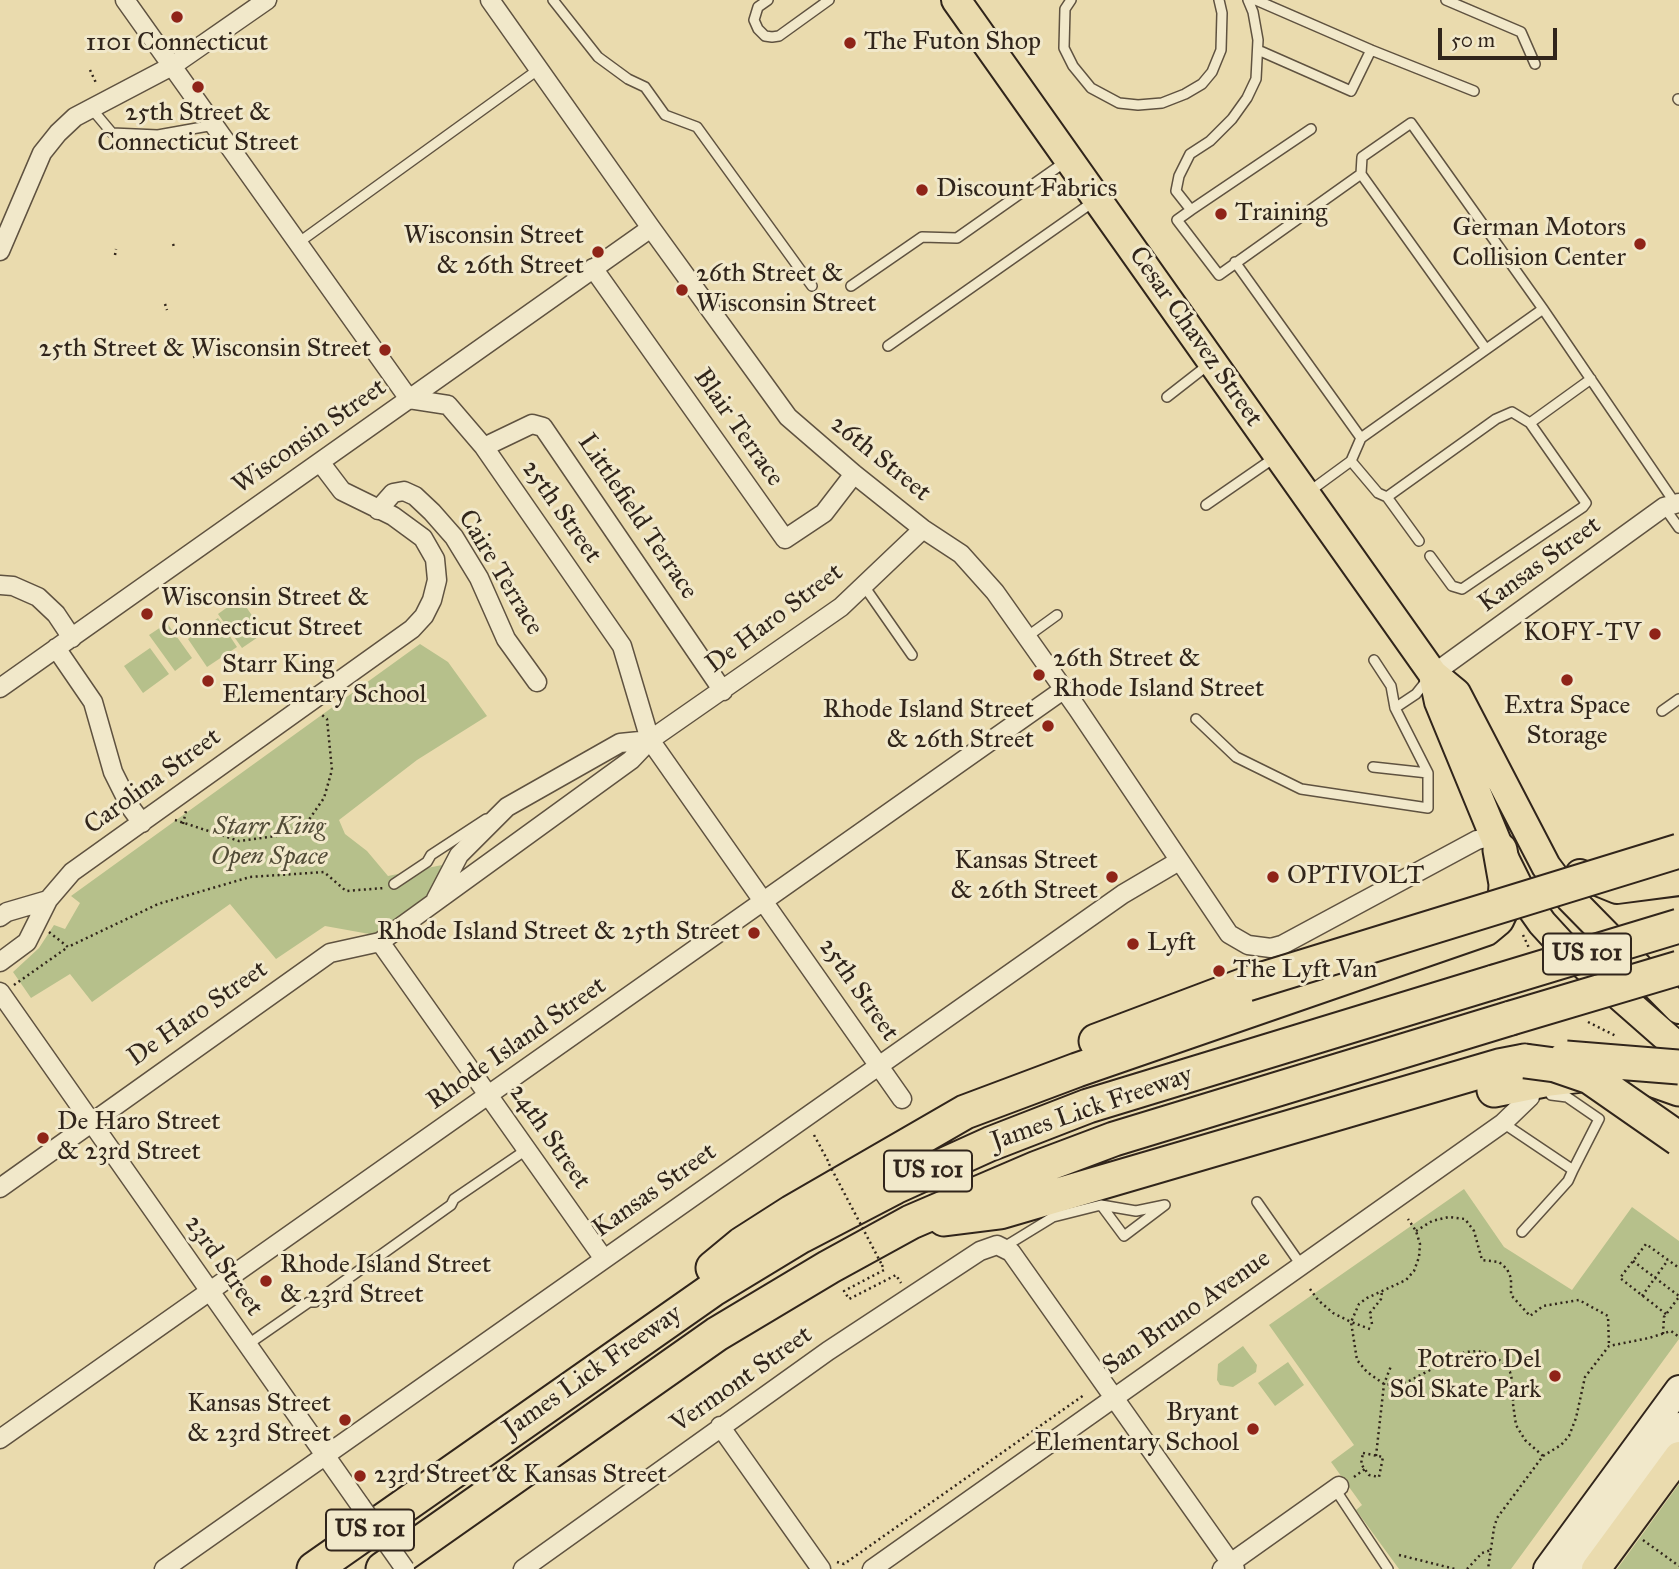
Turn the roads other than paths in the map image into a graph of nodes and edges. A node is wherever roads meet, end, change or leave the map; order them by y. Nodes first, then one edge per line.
1 (125, 0) edge
2 (267, 0) edge
3 (490, 0) edge
4 (553, 0) edge
5 (768, 0) edge
6 (829, 0) edge
7 (956, 0) edge
8 (1071, 0) edge
9 (1248, 0) edge
10 (1256, 0) edge
11 (1446, 0) edge
12 (1222, 2) edge
13 (1258, 50) junction
14 (1371, 50) junction
15 (1535, 64) dead end
16 (173, 66) junction
17 (539, 69) junction
18 (1474, 91) dead end
19 (91, 108) junction
20 (214, 125) junction
21 (1311, 129) dead end
22 (1069, 159) junction
23 (1361, 174) junction
24 (1097, 199) junction
25 (1191, 211) junction
26 (651, 228) junction
27 (298, 243) junction
28 (0, 251) edge
29 (1236, 262) junction
30 (593, 268) junction
31 (812, 286) dead end
32 (851, 286) dead end
33 (1543, 309) junction
34 (888, 346) dead end
35 (1486, 349) junction
36 (1212, 362) junction
37 (1591, 379) junction
38 (1167, 397) dead end
39 (409, 399) junction
40 (1530, 422) junction
41 (1361, 438) junction
42 (484, 447) junction
43 (1278, 455) junction
44 (1351, 461) junction
45 (320, 462) junction
46 (854, 474) junction
47 (1306, 494) junction
48 (1387, 497) junction
49 (1206, 505) dead end
50 (1673, 505) edge
51 (379, 510) junction
52 (923, 528) junction
53 (1679, 528) edge
54 (1419, 541) dead end
55 (1430, 556) dead end
56 (0, 585) edge
57 (864, 586) junction
58 (1057, 615) dead end
59 (1028, 636) junction
60 (72, 638) junction
61 (56, 648) junction
62 (912, 654) dead end
63 (1374, 660) dead end
64 (1433, 674) junction
65 (537, 682) dead end
66 (0, 688) edge
67 (1063, 690) junction
68 (723, 691) junction
69 (1679, 699) edge
70 (1395, 708) junction
71 (1662, 711) dead end
72 (1196, 719) dead end
73 (650, 740) junction
74 (1487, 751) junction
75 (1373, 767) dead end
76 (1427, 773) junction
77 (507, 807) junction
78 (142, 824) junction
79 (1497, 843) junction
80 (1679, 851) edge
81 (1179, 861) junction
82 (1679, 881) edge
83 (394, 884) road end
84 (48, 900) junction
85 (765, 901) junction
86 (435, 902) junction
87 (1584, 911) junction
88 (0, 917) edge
89 (1679, 926) edge
90 (380, 942) junction
91 (0, 962) edge
92 (1679, 968) edge
93 (7, 988) edge
94 (1679, 1009) edge
95 (1679, 1048) edge
96 (1525, 1060) junction
97 (878, 1065) junction
98 (1679, 1067) edge
99 (1591, 1074) junction
100 (1679, 1089) edge
101 (1551, 1095) dead end
102 (489, 1097) junction
103 (1531, 1097) dead end
104 (902, 1099) dead end
105 (1679, 1114) edge
106 (92, 1122) junction
107 (1503, 1123) junction
108 (1679, 1139) edge
109 (526, 1150) junction
110 (895, 1150) junction
111 (1573, 1170) junction
112 (0, 1188) edge
113 (1102, 1193) junction
114 (1256, 1202) dead end
115 (911, 1222) junction
116 (1522, 1232) dead end
117 (1000, 1246) junction
118 (604, 1259) junction
119 (1301, 1265) junction
120 (208, 1291) junction
121 (247, 1345) junction
122 (625, 1349) junction
123 (1679, 1389) edge
124 (1114, 1397) junction
125 (720, 1426) junction
126 (1679, 1426) edge
127 (0, 1439) edge
128 (326, 1456) junction
129 (1679, 1456) edge
130 (1337, 1487) joint
131 (828, 1565) edge
132 (1229, 1567) edge
133 (164, 1569) edge
134 (314, 1569) edge
135 (383, 1569) edge
136 (405, 1569) edge
137 (523, 1569) edge
138 (872, 1569) edge
139 (1388, 1569) edge
140 (1547, 1569) edge
141 (1574, 1569) edge
142 (1596, 1569) edge

1 - 16 street
2 - 16 street
3 - 17 street, 26th Street
4 - 31 lane
5 - 6 lane
7 - 22 main road, Cesar Chavez Street
8 - 12 lane
9 - 13 lane
10 - 14 lane
11 - 15 lane
13 - 14 lane
13 - 25 lane
14 - 18 lane
16 - 19 street
16 - 20 street
17 - 26 street, 26th Street
17 - 27 lane
19 - 20 lane
19 - 28 street
20 - 27 street
21 - 25 lane
22 - 24 main road, Cesar Chavez Street
22 - 32 lane
23 - 29 lane
23 - 33 lane
23 - 35 lane
24 - 34 lane
24 - 36 main road, Cesar Chavez Street
25 - 29 lane
26 - 30 street, Wisconsin Street
26 - 46 street, 26th Street
27 - 39 street
29 - 41 lane
30 - 39 street, Wisconsin Street
30 - 46 street, Blair Terrace
33 - 35 lane
33 - 37 lane
35 - 41 lane
36 - 38 lane
36 - 43 main road, Cesar Chavez Street
37 - 40 lane
37 - 50 lane
39 - 42 street, 25th Street
39 - 45 street, Wisconsin Street
40 - 48 lane
40 - 55 lane
41 - 44 lane
42 - 68 street, Littlefield Terrace
42 - 73 street, 25th Street
43 - 47 main road, Cesar Chavez Street
43 - 49 lane
44 - 47 lane
44 - 48 lane
45 - 51 street, Carolina Street
45 - 60 street, Wisconsin Street
46 - 52 street, 26th Street
47 - 64 main road, Cesar Chavez Street
48 - 54 lane
50 - 53 lane
50 - 64 street, Kansas Street
51 - 65 street, Caire Terrace
51 - 78 street, Carolina Street
52 - 57 street, De Haro Street
52 - 59 street, 26th Street
56 - 60 street
57 - 62 lane
57 - 68 street, De Haro Street
58 - 59 lane
59 - 67 street, 26th Street
60 - 61 street, Wisconsin Street
61 - 66 street, Wisconsin Street
61 - 78 street
63 - 70 lane
64 - 70 lane
64 - 74 main road, Cesar Chavez Street
64 - 79 main road, Cesar Chavez Street
67 - 81 street, 26th Street
67 - 85 street, Rhode Island Street
68 - 73 street, De Haro Street
69 - 71 lane
70 - 76 lane
72 - 76 lane
73 - 77 street, De Haro Street
73 - 85 street, 25th Street
73 - 86 street, De Haro Street
74 - 82 main road
74 - 87 main road, Cesar Chavez Street
75 - 76 lane
77 - 83 lane
77 - 86 street, De Haro Street
78 - 84 street, Carolina Street
79 - 81 street, 26th Street
79 - 87 main road
79 - 95 main road, Cesar Chavez Street
79 - 110 highway
80 - 110 highway, bridge
81 - 97 street, Kansas Street
84 - 88 street
84 - 91 street, Carolina Street
85 - 97 street, 25th Street
85 - 102 street, Rhode Island Street
86 - 90 street, De Haro Street
87 - 94 main road, Cesar Chavez Street
89 - 122 highway, James Lick Freeway / US 101, bridge
90 - 102 street, 24th Street
90 - 106 street, De Haro Street
92 - 115 highway, James Lick Freeway / US 101, bridge
93 - 106 street, 23rd Street
96 - 98 highway, bridge
96 - 108 highway, bridge
96 - 113 highway
97 - 104 street, 25th Street
97 - 118 street, Kansas Street
99 - 100 highway
99 - 105 highway
99 - 113 highway
101 - 111 lane
102 - 109 street, 24th Street
102 - 120 street, Rhode Island Street
103 - 107 street, San Bruno Avenue
106 - 112 street, De Haro Street
106 - 120 street, 23rd Street
107 - 111 lane
107 - 119 street, San Bruno Avenue
109 - 118 street, 24th Street
109 - 121 lane
110 - 122 highway
111 - 116 lane
113 - 113 lane
113 - 115 highway
113 - 117 lane
114 - 119 lane
115 - 135 highway, James Lick Freeway / US 101
117 - 124 street
117 - 125 street, Vermont Street
118 - 128 street, Kansas Street
119 - 124 street, San Bruno Avenue
120 - 121 street, 23rd Street
120 - 127 street, Rhode Island Street
121 - 128 street, 23rd Street
122 - 134 highway, James Lick Freeway / US 101
123 - 140 main road
124 - 132 street
124 - 138 street, San Bruno Avenue
125 - 131 street
125 - 137 street, Vermont Street
126 - 141 main road
128 - 133 street, Kansas Street
128 - 136 street, 23rd Street, bridge
129 - 142 main road
130 - 132 street
130 - 139 lane

